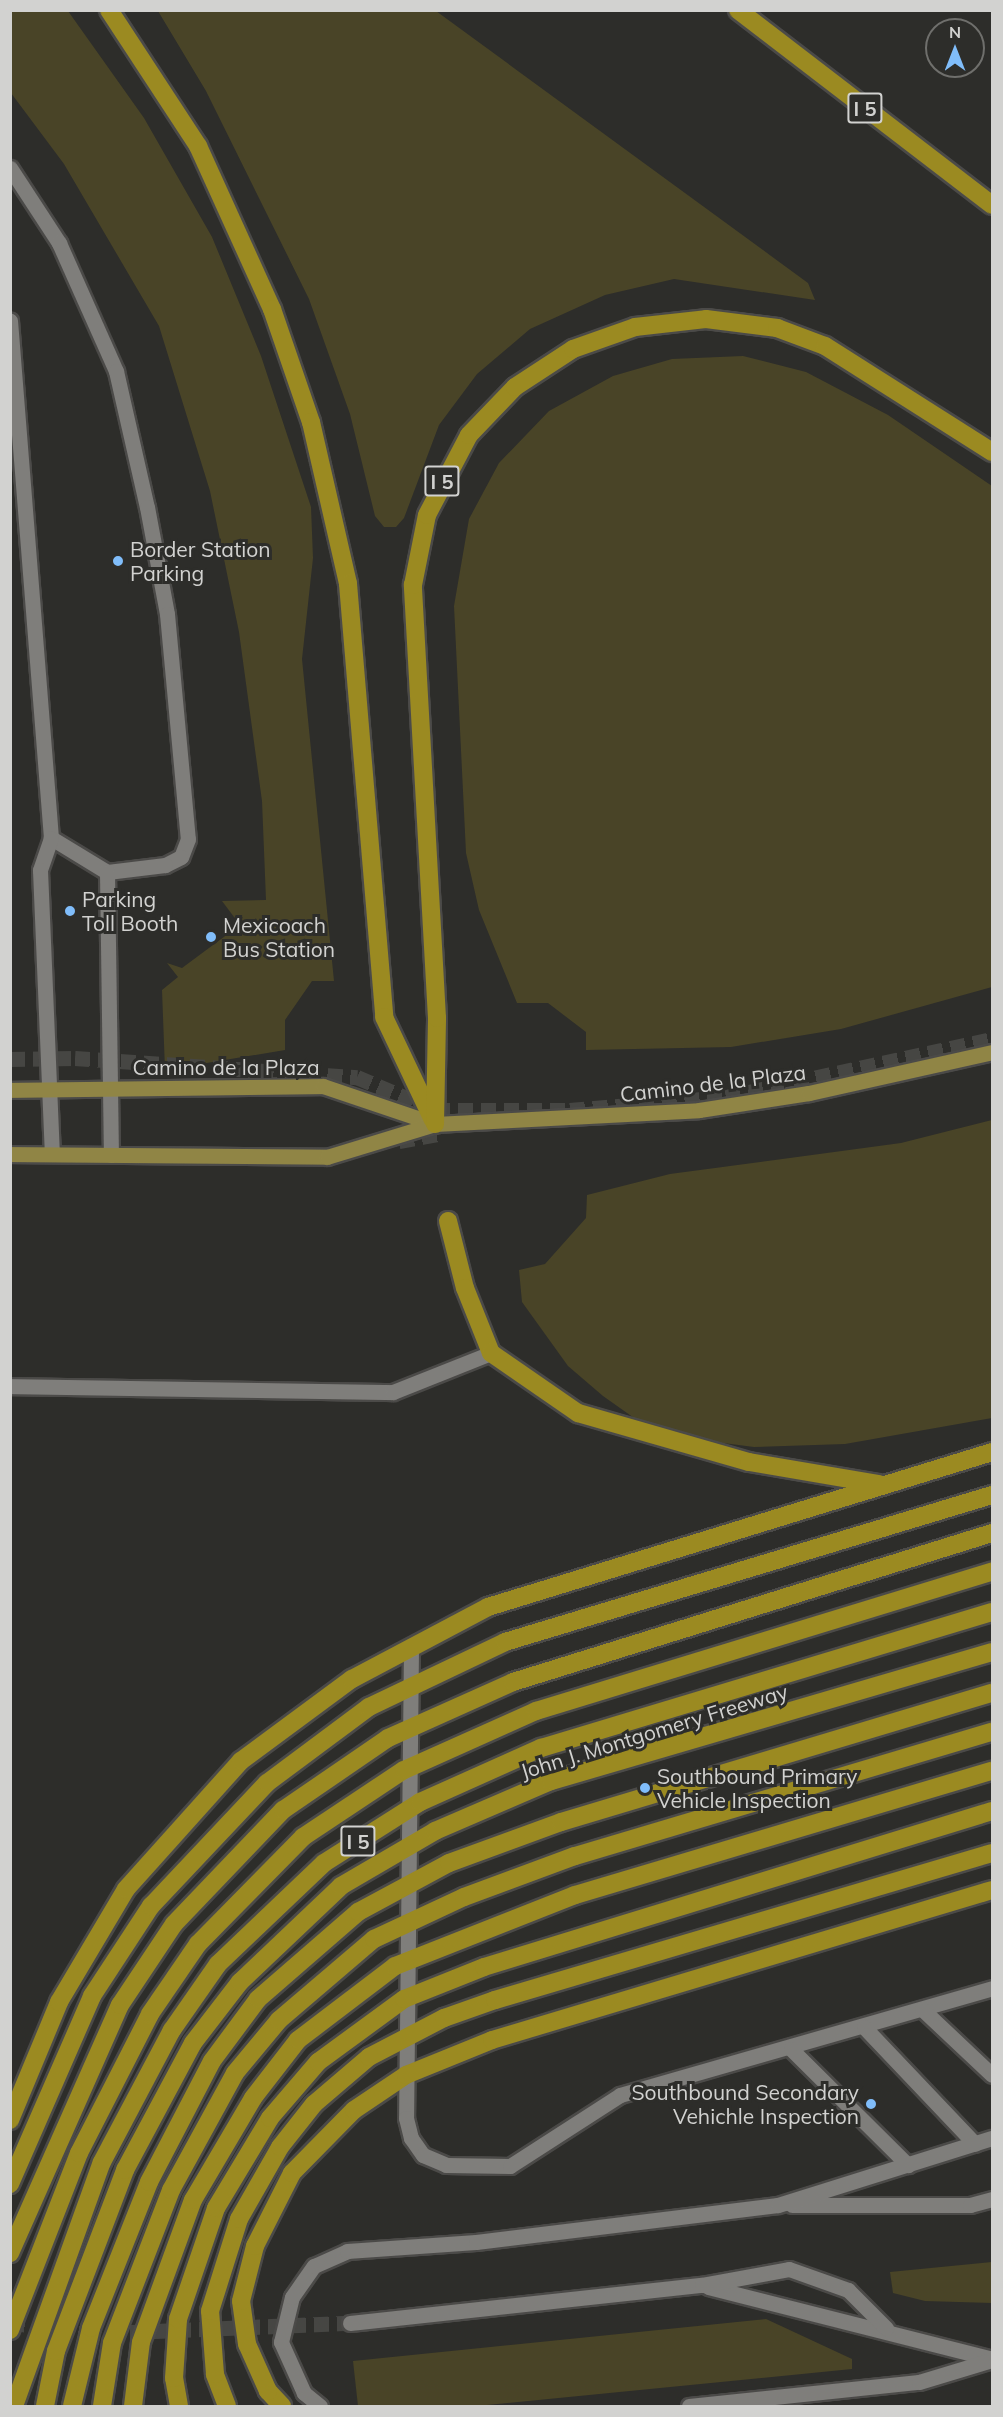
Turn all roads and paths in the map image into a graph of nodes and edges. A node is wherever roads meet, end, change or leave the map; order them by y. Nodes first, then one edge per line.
1 (109, 10) edge
2 (738, 10) edge
3 (10, 168) edge
4 (993, 205) edge
5 (10, 321) edge
6 (993, 452) edge
7 (51, 838) junction
8 (107, 872) junction
9 (993, 1052) edge
10 (110, 1088) junction
11 (10, 1090) edge
12 (50, 1090) junction
13 (435, 1124) junction
14 (10, 1154) edge
15 (52, 1154) junction
16 (111, 1155) junction
17 (448, 1221) dead end
18 (491, 1353) junction
19 (10, 1386) edge
20 (993, 1452) edge
21 (884, 1485) junction
22 (993, 1495) edge
23 (993, 1533) edge
24 (993, 1572) edge
25 (993, 1612) edge
26 (411, 1648) junction
27 (993, 1652) edge
28 (411, 1687) junction
29 (993, 1693) edge
30 (411, 1729) junction
31 (993, 1732) edge
32 (411, 1767) junction
33 (993, 1771) edge
34 (411, 1808) junction
35 (993, 1811) edge
36 (410, 1846) junction
37 (993, 1853) edge
38 (410, 1883) junction
39 (993, 1890) edge
40 (410, 1922) junction
41 (410, 1960) junction
42 (991, 1991) edge
43 (410, 1996) junction
44 (922, 2009) junction
45 (864, 2027) junction
46 (408, 2037) junction
47 (791, 2049) junction
48 (406, 2075) junction
49 (993, 2075) edge
50 (10, 2120) edge
51 (993, 2138) edge
52 (975, 2144) junction
53 (908, 2164) junction
54 (10, 2184) edge
55 (993, 2199) edge
56 (778, 2205) junction
57 (10, 2253) edge
58 (702, 2285) junction
59 (350, 2323) tunnel mouth
60 (886, 2328) junction
61 (10, 2330) edge
62 (993, 2359) edge
63 (135, 2373) junction
64 (174, 2378) junction
65 (224, 2399) edge
66 (14, 2406) edge
67 (45, 2406) edge
68 (72, 2406) edge
69 (102, 2406) edge
70 (133, 2406) edge
71 (145, 2406) edge
72 (179, 2406) edge
73 (189, 2406) edge
74 (238, 2406) edge
75 (282, 2406) edge
76 (320, 2406) edge
77 (689, 2406) edge

1 - 13 highway
2 - 4 highway, I 5
3 - 8 lane
5 - 7 lane
6 - 13 highway, I 5
7 - 8 lane
7 - 12 lane
8 - 10 lane
9 - 13 main road, Camino de la Plaza
10 - 12 main road, Camino de la Plaza
10 - 13 main road, Camino de la Plaza
10 - 16 lane
11 - 12 main road, Camino de la Plaza
12 - 15 lane
13 - 16 main road, Camino de la Plaza
14 - 15 main road, Camino de la Plaza
15 - 16 main road, Camino de la Plaza
17 - 18 highway
18 - 19 lane
18 - 21 highway
20 - 21 highway
21 - 26 highway
22 - 28 highway
23 - 30 highway
24 - 32 highway, I 5
25 - 34 highway, I 5
26 - 28 lane
26 - 50 highway
27 - 36 highway, John J. Montgomery Freeway / I 5
28 - 30 lane
28 - 54 highway
29 - 38 highway
30 - 32 lane
30 - 57 highway
31 - 40 highway
32 - 34 lane
32 - 61 highway, I 5
33 - 41 highway
34 - 36 lane
34 - 66 highway, I 5
35 - 43 highway
36 - 38 lane
36 - 67 highway, John J. Montgomery Freeway / I 5
37 - 46 highway
38 - 40 lane
38 - 68 highway
39 - 48 highway
40 - 41 lane
40 - 69 highway
41 - 43 lane
41 - 63 highway
42 - 44 lane
43 - 46 lane
43 - 64 highway
44 - 45 lane
44 - 49 lane
45 - 47 lane
45 - 52 lane
46 - 48 lane
46 - 65 highway
47 - 48 lane
47 - 53 lane
48 - 75 highway
51 - 52 lane
52 - 53 lane
53 - 56 lane
55 - 56 lane
56 - 76 lane
58 - 59 lane
58 - 60 lane
58 - 60 lane
60 - 62 lane
62 - 77 lane
63 - 70 highway
63 - 71 highway
64 - 72 highway
64 - 73 highway
65 - 74 highway

